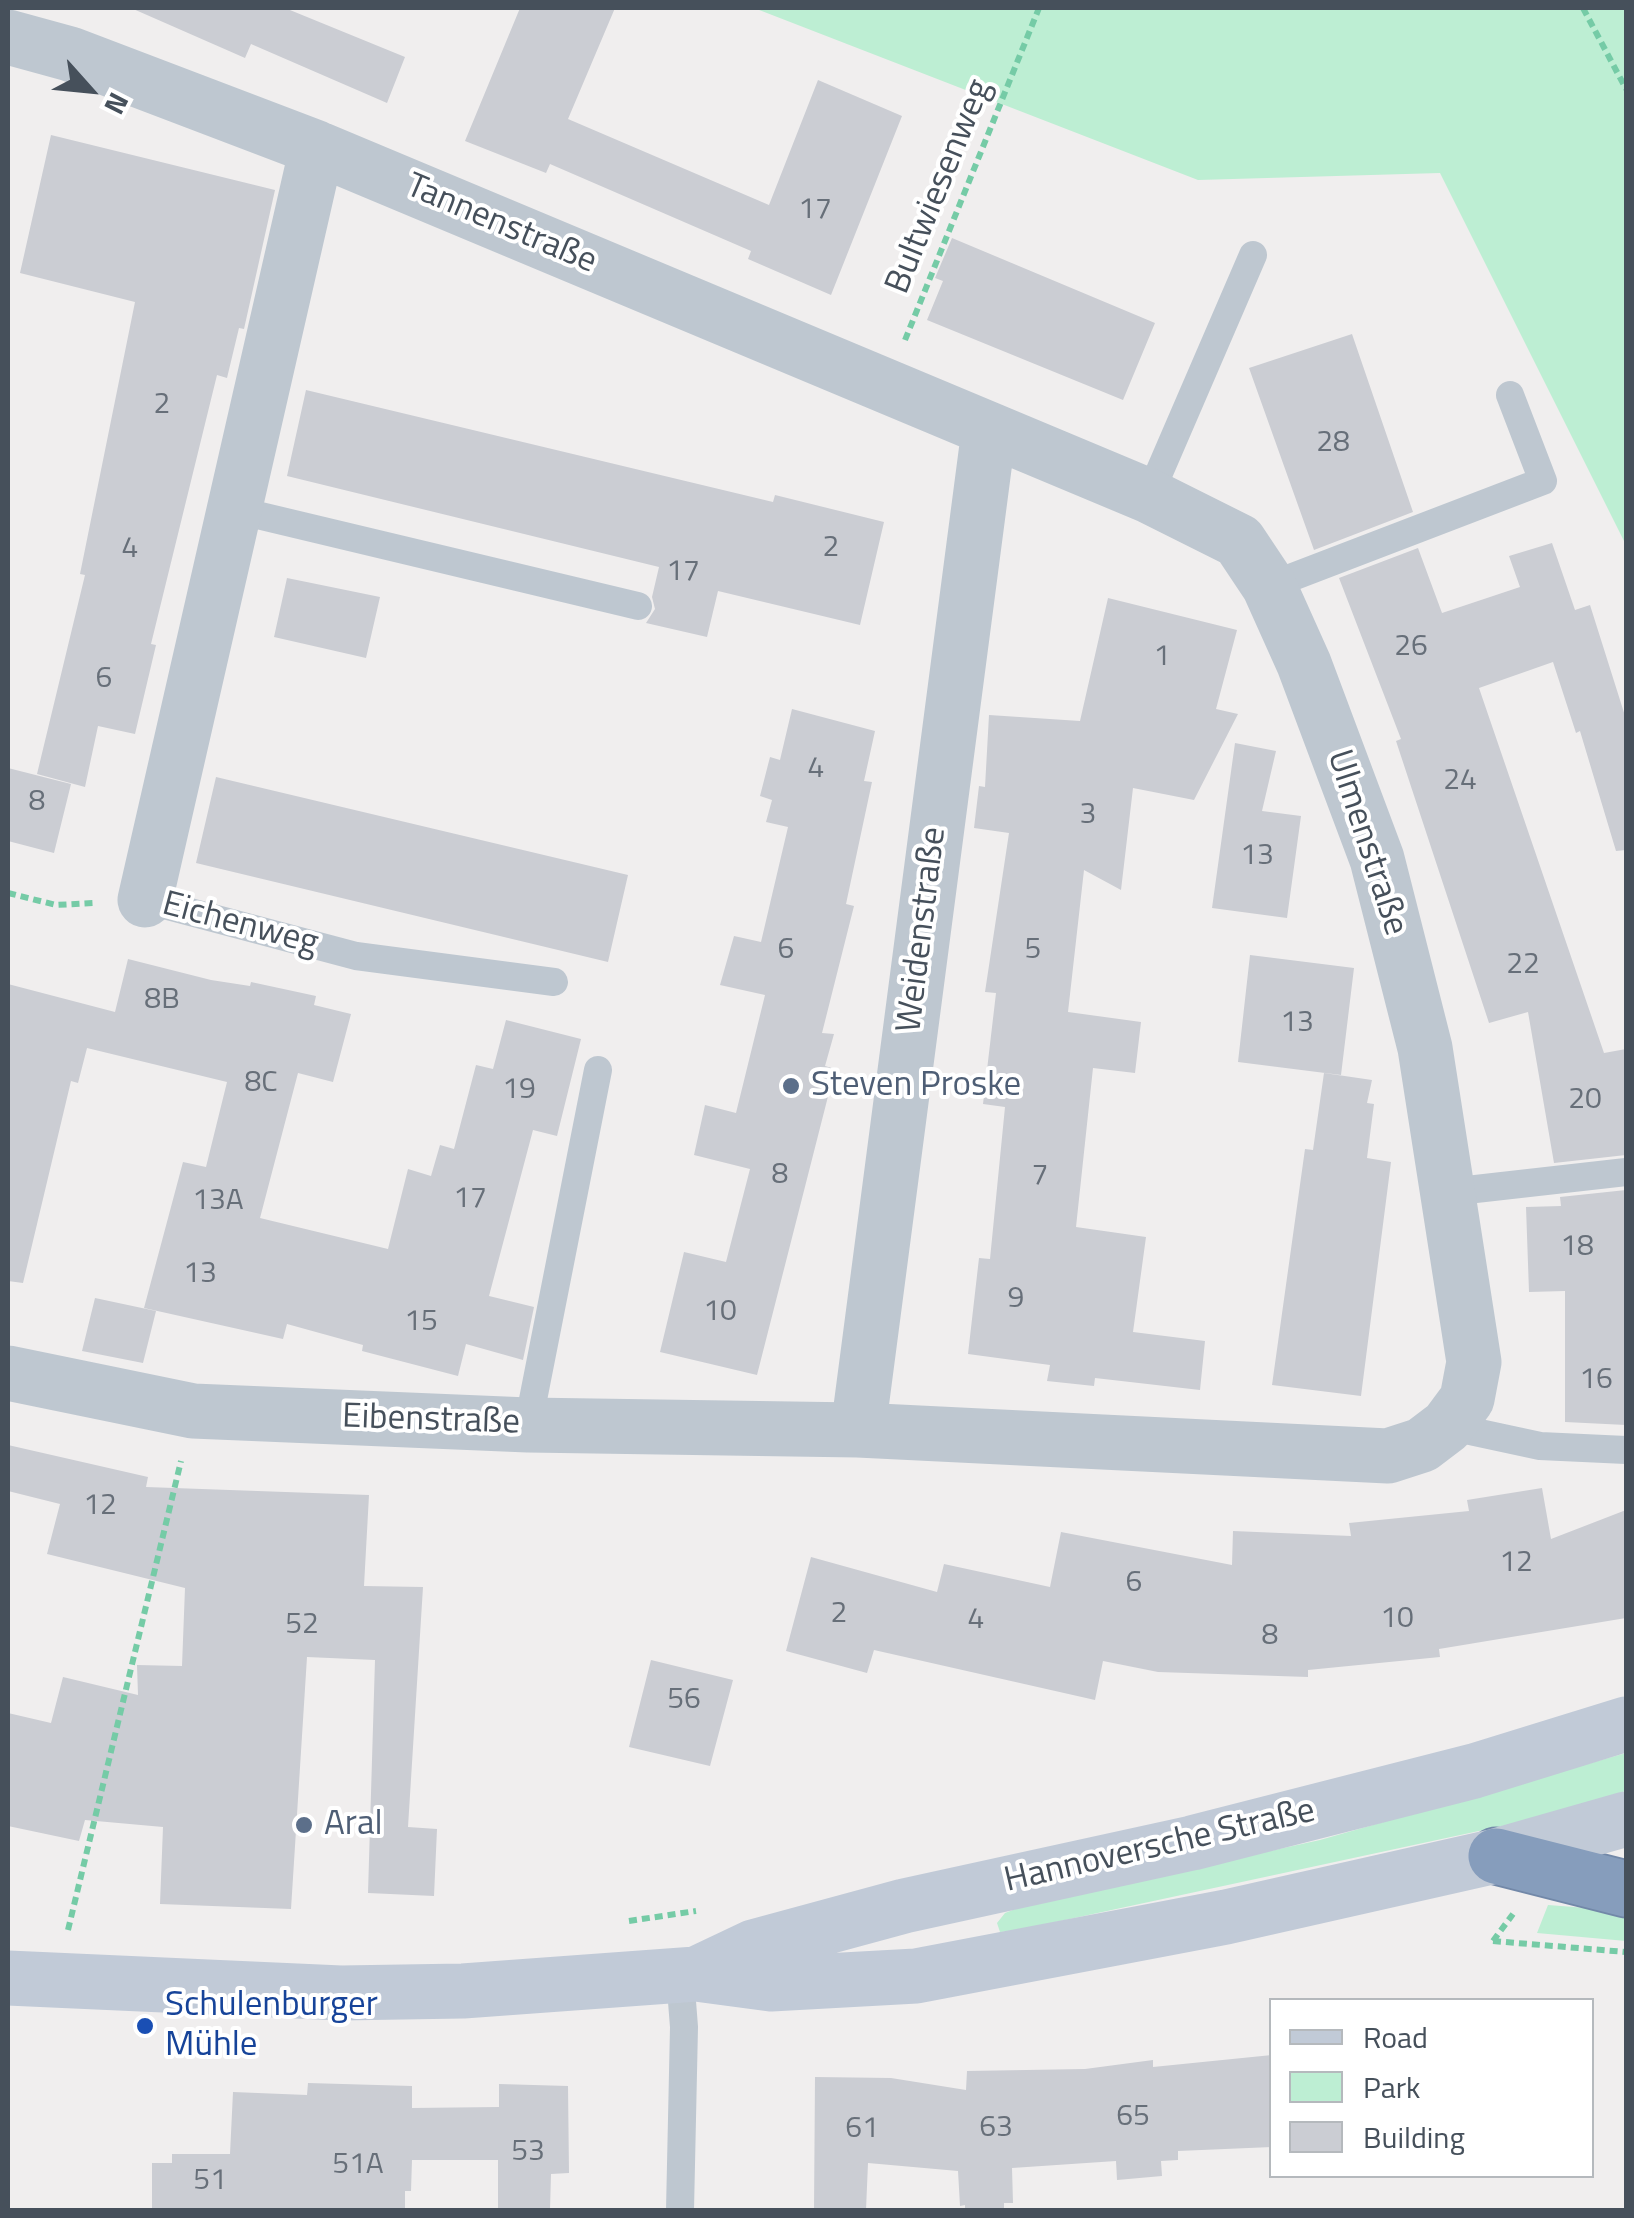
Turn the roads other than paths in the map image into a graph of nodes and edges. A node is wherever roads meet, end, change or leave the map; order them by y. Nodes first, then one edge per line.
1 (8, 37) edge
2 (317, 148) junction
3 (1253, 255) dead end
4 (1510, 396) dead end
5 (989, 430) junction
6 (1149, 496) junction
7 (236, 510) junction
8 (1269, 586) junction
9 (638, 606) dead end
10 (144, 900) joint
11 (554, 982) dead end
12 (598, 1070) dead end
13 (1626, 1172) edge
14 (1449, 1192) junction
15 (8, 1373) edge
16 (528, 1425) junction
17 (1447, 1426) junction
18 (858, 1430) junction
19 (1626, 1450) edge
20 (1626, 1724) edge
21 (1626, 1819) edge
22 (1496, 1856) junction
23 (1626, 1890) edge
24 (688, 1975) junction
25 (8, 1978) edge
26 (680, 2210) edge

1 - 2 street, Tannenstraße
2 - 5 street, Tannenstraße
2 - 7 street, Eichenweg
3 - 6 lane
4 - 8 lane
5 - 6 street, Ulmenstraße
5 - 18 street, Weidenstraße
6 - 8 street, Ulmenstraße
7 - 9 lane
7 - 10 street, Eichenweg
8 - 14 street, Ulmenstraße
10 - 11 lane, Eichenweg
12 - 16 lane
13 - 14 lane
14 - 17 street, Ulmenstraße
15 - 16 street, Eibenstraße
16 - 18 street, Eibenstraße
17 - 18 street
17 - 19 lane
20 - 24 main road, Hannoversche Straße
21 - 22 main road, Hannoversche Straße
22 - 23 highway
22 - 24 main road, Hannoversche Straße
24 - 25 main road, Hannoversche Straße
24 - 26 lane

